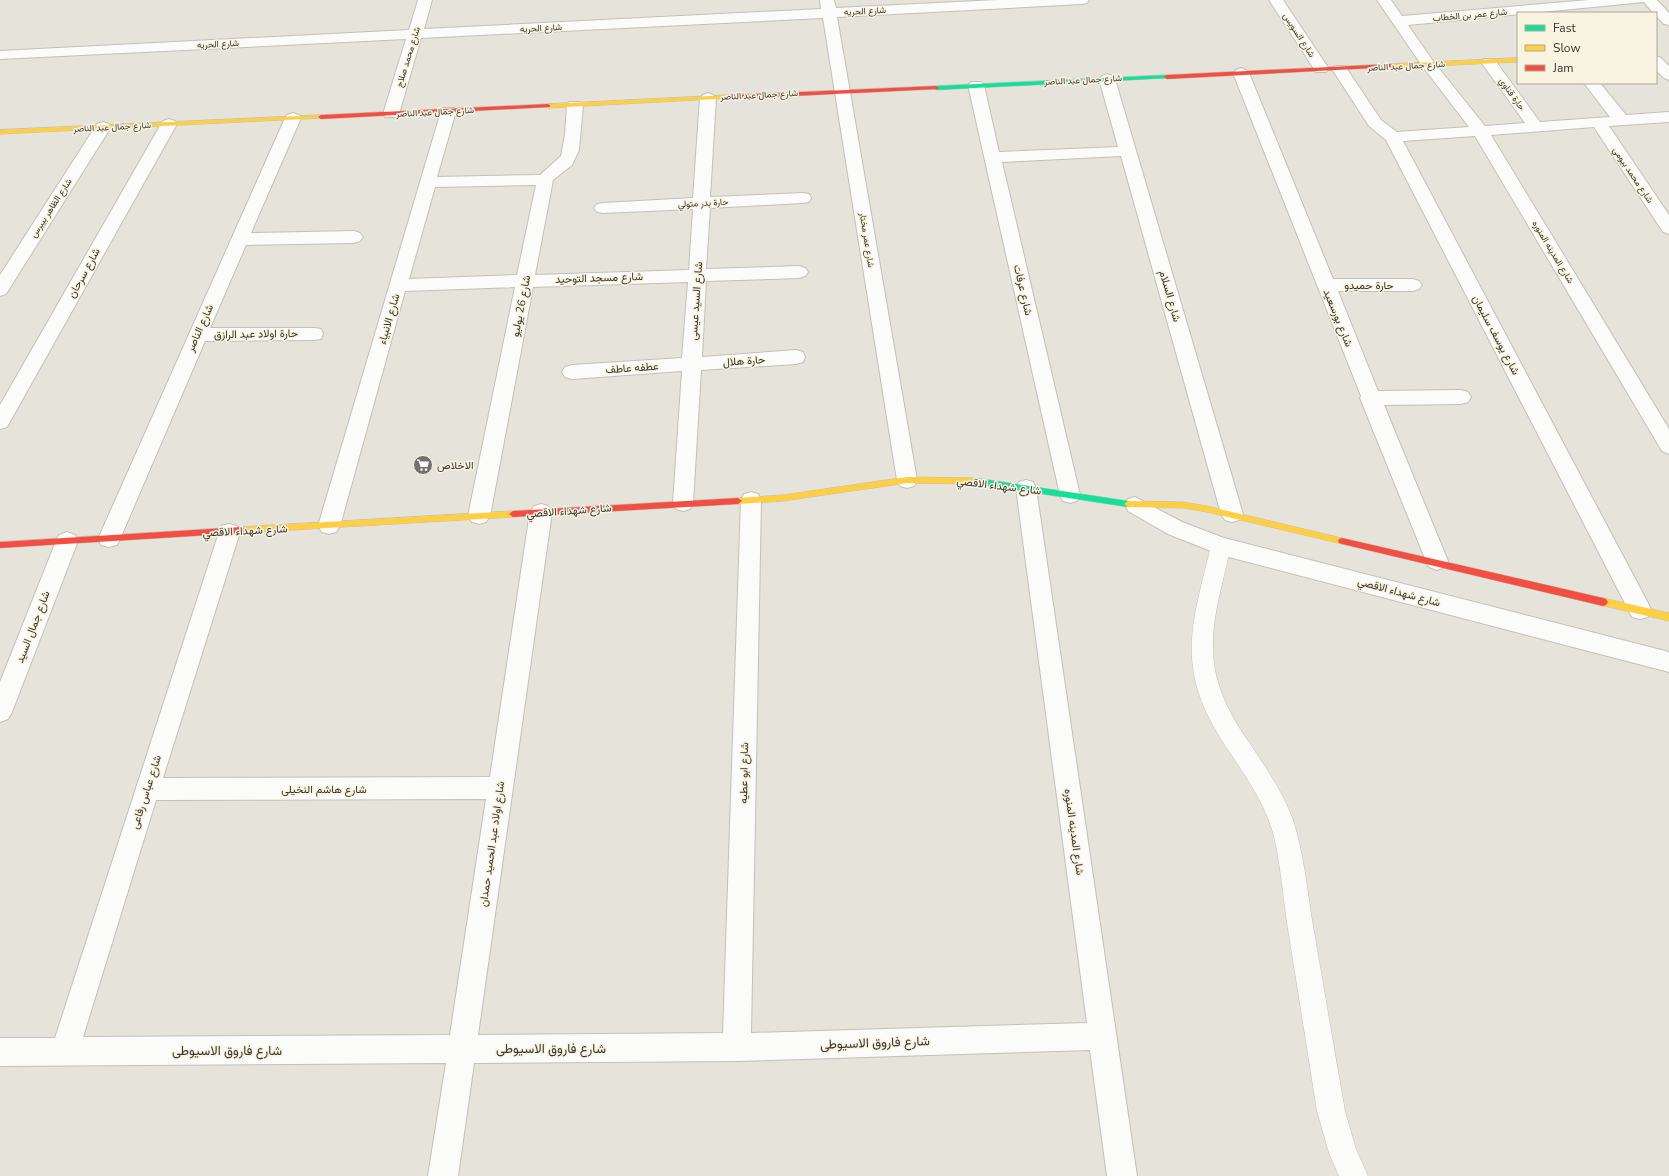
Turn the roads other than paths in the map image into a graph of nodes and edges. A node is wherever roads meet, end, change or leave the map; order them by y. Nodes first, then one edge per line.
1 (425, 0) edge
2 (1082, 0) edge
3 (1276, 0) edge
4 (1384, 0) edge
5 (1638, 0) edge
6 (1649, 0) edge
7 (828, 6) edge
8 (1399, 21) junction
9 (1669, 21) edge
10 (415, 34) junction
11 (1669, 53) edge
12 (1657, 54) edge
13 (0, 55) edge
14 (1517, 60) edge
15 (1489, 62) junction
16 (1657, 62) edge
17 (1428, 64) junction
18 (1321, 69) junction
19 (1340, 69) junction
20 (1241, 73) junction
21 (1669, 75) edge
22 (1107, 79) junction
23 (1593, 84) edge
24 (976, 85) junction
25 (843, 91) junction
26 (708, 98) junction
27 (576, 105) junction
28 (448, 111) junction
29 (391, 114) junction
30 (1669, 117) edge
31 (293, 118) junction
32 (1621, 120) junction
33 (1598, 122) junction
34 (169, 124) junction
35 (103, 127) junction
36 (1536, 127) junction
37 (1480, 130) junction
38 (0, 132) edge
39 (1393, 137) junction
40 (1129, 151) junction
41 (992, 157) junction
42 (545, 180) junction
43 (428, 182) junction
44 (803, 198) dead end
45 (702, 203) junction
46 (603, 208) dead end
47 (1669, 228) edge
48 (354, 237) dead end
49 (240, 238) junction
50 (799, 272) dead end
51 (697, 275) junction
52 (525, 281) junction
53 (398, 285) junction
54 (1325, 285) junction
55 (1413, 285) dead end
56 (0, 290) edge
57 (314, 334) dead end
58 (197, 335) junction
59 (796, 357) dead end
60 (692, 364) junction
61 (572, 372) dead end
62 (1461, 397) dead end
63 (1370, 398) junction
64 (0, 422) edge
65 (1669, 446) edge
66 (907, 480) junction
67 (1026, 488) junction
68 (1070, 495) junction
69 (751, 500) junction
70 (683, 504) junction
71 (1135, 505) junction
72 (541, 512) junction
73 (1232, 514) junction
74 (479, 516) junction
75 (330, 526) junction
76 (229, 532) junction
77 (109, 539) junction
78 (67, 541) junction
79 (0, 545) edge
80 (1220, 546) junction
81 (1436, 561) junction
82 (1640, 610) junction
83 (1669, 617) edge
84 (1669, 662) edge
85 (0, 712) edge
86 (500, 788) junction
87 (147, 789) junction
88 (1102, 1036) junction
89 (737, 1047) junction
90 (462, 1049) junction
91 (0, 1052) edge
92 (64, 1052) junction
93 (443, 1176) edge
94 (1122, 1176) edge
95 (1354, 1176) edge

1 - 10 street, شارع محمد صلاح
2 - 7 street, شارع الحريه
3 - 18 street, شارع السويس
4 - 8 street, شارع المدينه المنوره
5 - 8 street, شارع عمر بن الخطاب
6 - 9 street
7 - 10 street, شارع الحريه
7 - 25 street, شارع عمر مختار
8 - 17 street, شارع المدينه المنوره
10 - 13 street, شارع الحريه
10 - 29 street, شارع محمد صلاح
11 - 12 street
14 - 15 street, شارع جمال عبد الناصر
15 - 17 street, شارع جمال عبد الناصر
15 - 36 street, حارة قناوي
16 - 21 street
17 - 19 street, شارع جمال عبد الناصر
17 - 37 street, شارع المدينه المنوره
18 - 19 street, شارع جمال عبد الناصر
18 - 20 street, شارع جمال عبد الناصر
19 - 39 street, شارع يوسف سليمان
20 - 22 street, شارع جمال عبد الناصر
20 - 54 street, شارع بورسعيد
22 - 24 street, شارع جمال عبد الناصر
22 - 40 street, شارع السلام
23 - 32 street
24 - 25 street, شارع جمال عبد الناصر
24 - 41 street, شارع عرفات
25 - 26 street, شارع جمال عبد الناصر
25 - 66 street, شارع عمر مختار
26 - 27 street, شارع جمال عبد الناصر
26 - 45 street, شارع السيد عيسى
27 - 28 street, شارع جمال عبد الناصر
27 - 42 street
28 - 29 street, شارع جمال عبد الناصر
28 - 43 street, شارع الانبياء
29 - 31 street, شارع جمال عبد الناصر
30 - 32 street
31 - 34 street, شارع جمال عبد الناصر
31 - 49 street, شارع الناصر
32 - 33 street
33 - 36 street
33 - 47 street, شارع محمد بيومي
34 - 35 street, شارع جمال عبد الناصر
34 - 64 street, شارع سرحان
35 - 38 street, شارع جمال عبد الناصر
35 - 56 street, شارع الظاهر بيبرس
36 - 37 street
37 - 39 street
37 - 65 street, شارع المدينه المنوره
39 - 82 street, شارع يوسف سليمان
40 - 41 street
40 - 73 street, شارع السلام
41 - 68 street, شارع عرفات
42 - 43 street
42 - 52 street, شارع 26 يوليو
43 - 53 street, شارع الانبياء
44 - 45 street, حارة بدر متولي
45 - 46 street, حارة بدر متولي
45 - 51 street, شارع السيد عيسى
48 - 49 street
49 - 58 street, شارع الناصر
50 - 51 street, شارع مسجد التوحيد
51 - 52 street, شارع مسجد التوحيد
51 - 60 street, شارع السيد عيسى
52 - 53 street, شارع مسجد التوحيد
52 - 74 street, شارع 26 يوليو
53 - 75 street, شارع الانبياء
54 - 55 street, حارة حميدو
54 - 63 street, شارع بورسعيد
57 - 58 street, حارة اولاد عبد الرازق
58 - 77 street, شارع الناصر
59 - 60 street, حارة هلال
60 - 61 street, عطفه عاطف
60 - 70 street, شارع السيد عيسى
62 - 63 street
63 - 81 street, شارع بورسعيد
66 - 67 street, شارع شهداء الاقصي
66 - 69 street, شارع شهداء الاقصي
67 - 68 street, شارع شهداء الاقصي
67 - 88 street, شارع المدينه المنوره
68 - 71 street, شارع شهداء الاقصي
69 - 70 street, شارع شهداء الاقصي
69 - 89 street, شارع ابو عطيه
70 - 72 street, شارع شهداء الاقصي
71 - 73 street, شارع شهداء الاقصي
71 - 80 street, شارع شهداء الاقصي
72 - 74 street, شارع شهداء الاقصي
72 - 86 street, شارع اولاد عبد الحميد حمدان
73 - 81 street, شارع شهداء الاقصي
74 - 75 street, شارع شهداء الاقصي
75 - 76 street, شارع شهداء الاقصي
76 - 77 street, شارع شهداء الاقصي
76 - 87 street, شارع عباس رفاعى
77 - 78 street, شارع شهداء الاقصي
78 - 79 street, شارع شهداء الاقصي
78 - 85 street, شارع جمال السيد
80 - 84 street, شارع شهداء الاقصي
80 - 95 lane
81 - 82 street, شارع شهداء الاقصي
82 - 83 street, شارع شهداء الاقصي
86 - 87 street, شارع هاشم النخيلى
86 - 90 street, شارع اولاد عبد الحميد حمدان
87 - 92 street, شارع عباس رفاعى
88 - 89 street, شارع فاروق الاسيوطى
88 - 94 street, شارع المدينه المنوره
89 - 90 street, شارع فاروق الاسيوطى
90 - 92 street, شارع فاروق الاسيوطى
90 - 93 street, شارع اولاد عبد الحميد حمدان
91 - 92 street, شارع فاروق الاسيوطى

